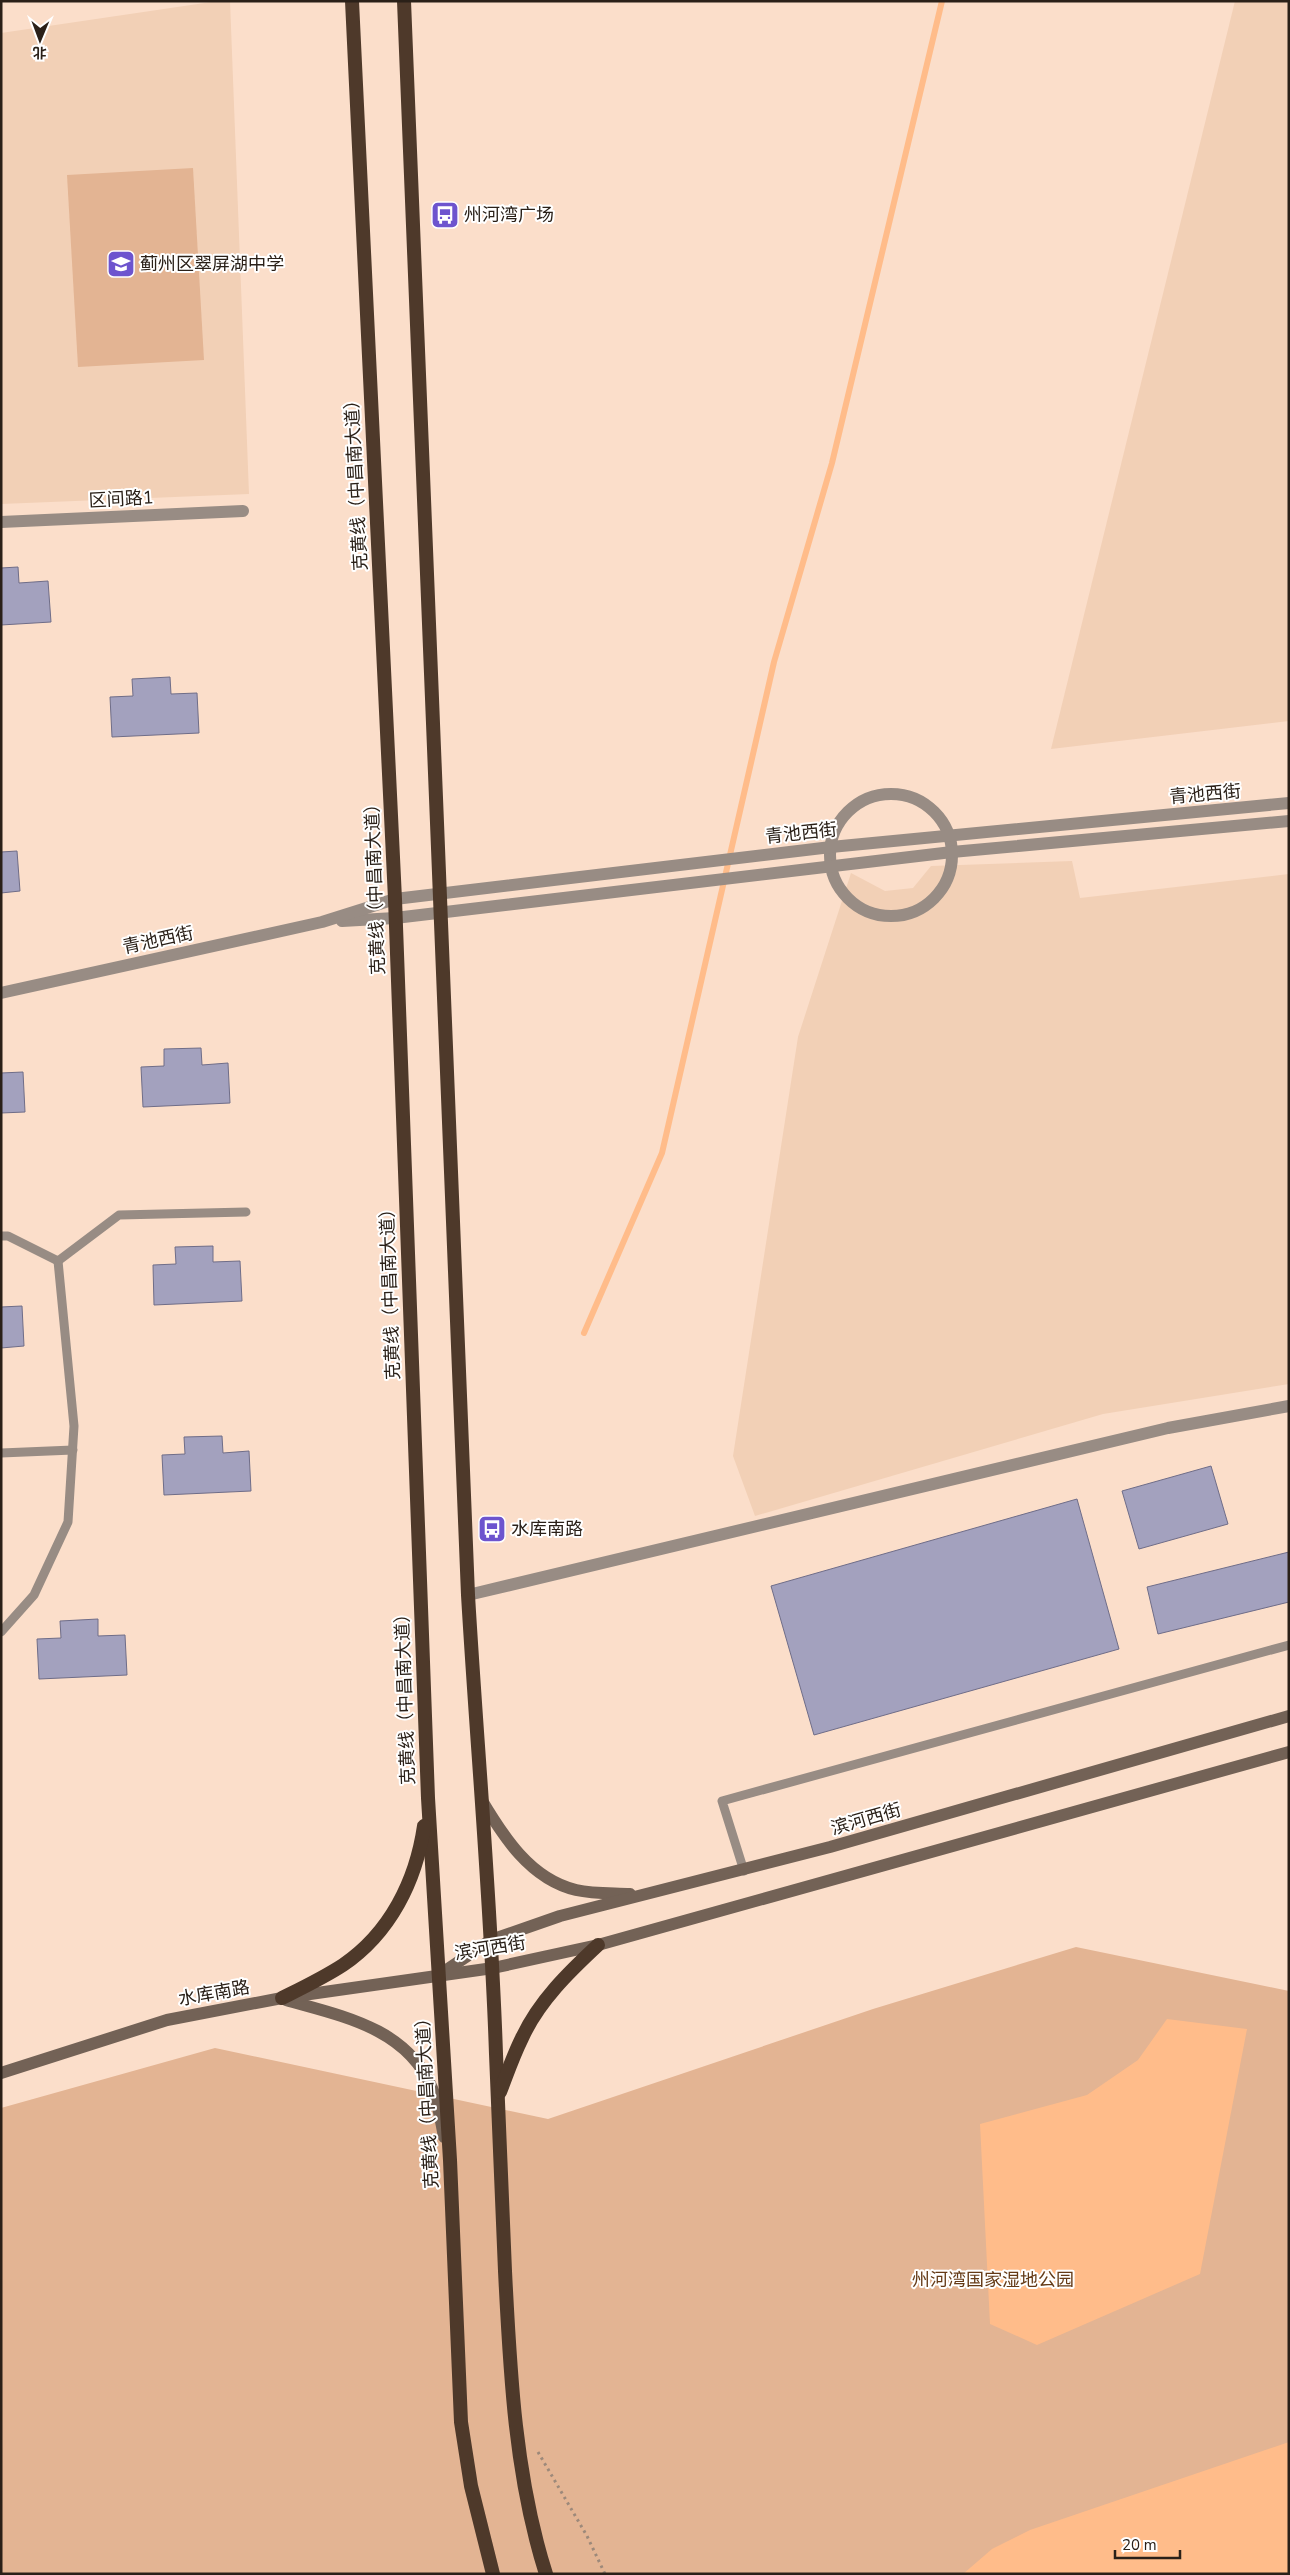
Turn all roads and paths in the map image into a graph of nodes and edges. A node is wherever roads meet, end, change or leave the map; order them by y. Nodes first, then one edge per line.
1 (352, 1) edge
2 (404, 1) edge
3 (243, 511) dead end
4 (1, 522) edge
5 (1289, 803) edge
6 (1289, 821) edge
7 (949, 836) junction
8 (831, 847) junction
9 (952, 852) junction
10 (831, 866) junction
11 (441, 892) junction
12 (394, 899) junction
13 (442, 912) junction
14 (395, 918) junction
15 (322, 922) junction
16 (1, 993) edge
17 (246, 1212) dead end
18 (1, 1236) edge
19 (58, 1261) junction
20 (1289, 1406) edge
21 (73, 1450) junction
22 (1, 1453) edge
23 (468, 1595) junction
24 (1, 1632) edge
25 (1289, 1645) edge
26 (1289, 1716) edge
27 (1289, 1752) edge
28 (480, 1796) junction
29 (428, 1798) junction
30 (744, 1870) junction
31 (650, 1894) junction
32 (491, 1940) junction
33 (598, 1945) junction
34 (493, 1968) junction
35 (440, 1974) junction
36 (282, 1998) junction
37 (1, 2073) edge
38 (498, 2098) junction
39 (450, 2160) junction
40 (536, 2449) dead end
41 (494, 2574) edge
42 (546, 2574) edge
43 (605, 2574) edge

1 - 12 highway, 克黄线（中昌南大道）
2 - 11 highway
3 - 4 street, 区间路1
5 - 7 street, 青池西街
6 - 9 street, 青池西街
7 - 8 street, 青池西街
7 - 8 street
7 - 9 street
8 - 10 street
8 - 11 street, 青池西街
9 - 10 street, 青池西街
9 - 10 street
10 - 13 street, 青池西街
11 - 12 street, 青池西街
11 - 13 highway
12 - 14 highway, 克黄线（中昌南大道）
12 - 15 street, 青池西街
13 - 14 street, 青池西街
13 - 23 highway
14 - 15 street, 青池西街
14 - 29 highway, 克黄线（中昌南大道）
15 - 16 street, 青池西街
17 - 19 lane
18 - 19 lane
19 - 21 lane
20 - 23 street
21 - 22 lane
21 - 24 lane
23 - 28 highway
25 - 30 lane
26 - 30 main road, 滨河西街
27 - 33 main road, 滨河西街
28 - 31 main road
28 - 32 highway
29 - 35 highway, 克黄线（中昌南大道）
29 - 36 highway
30 - 31 main road, 滨河西街
31 - 32 main road, 滨河西街
32 - 34 highway
32 - 35 main road, 滨河西街
33 - 34 main road, 滨河西街
33 - 38 highway
34 - 35 main road, 滨河西街
34 - 38 highway
35 - 36 main road, 水库南路
35 - 39 highway, 克黄线（中昌南大道）
36 - 37 main road, 水库南路
36 - 39 main road
38 - 42 highway
39 - 41 highway, 克黄线（中昌南大道）
40 - 43 path

